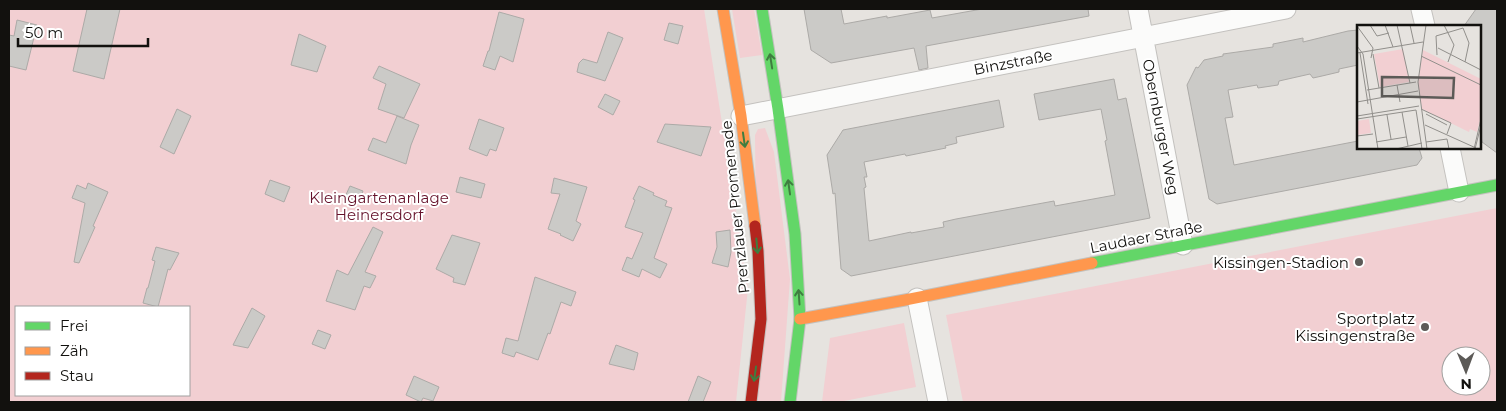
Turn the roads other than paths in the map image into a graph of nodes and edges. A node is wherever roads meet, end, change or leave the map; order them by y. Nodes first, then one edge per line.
1 (723, 9) edge
2 (762, 9) edge
3 (1138, 9) edge
4 (1286, 9) edge
5 (1422, 9) edge
6 (1425, 25) edge
7 (1144, 36) junction
8 (778, 109) junction
9 (741, 116) junction
10 (1450, 149) edge
11 (1497, 185) edge
12 (1459, 192) junction
13 (1183, 245) junction
14 (917, 298) junction
15 (800, 319) junction
16 (751, 402) edge
17 (790, 402) edge
18 (938, 402) edge

1 - 9 main road, Prenzlauer Promenade
8 -> 2 main road
3 - 7 street, Obernburger Weg
4 - 7 street, Binzstraße
5 - 6 street
7 - 8 street, Binzstraße
7 - 13 street, Obernburger Weg
8 - 9 street, Binzstraße
15 -> 8 main road
9 -> 16 main road, Prenzlauer Promenade
10 - 12 street
11 - 12 main road, Laudaer Straße
12 - 13 main road, Laudaer Straße
13 - 14 main road, Laudaer Straße
14 - 15 main road, Laudaer Straße
14 - 18 street
15 - 17 main road

